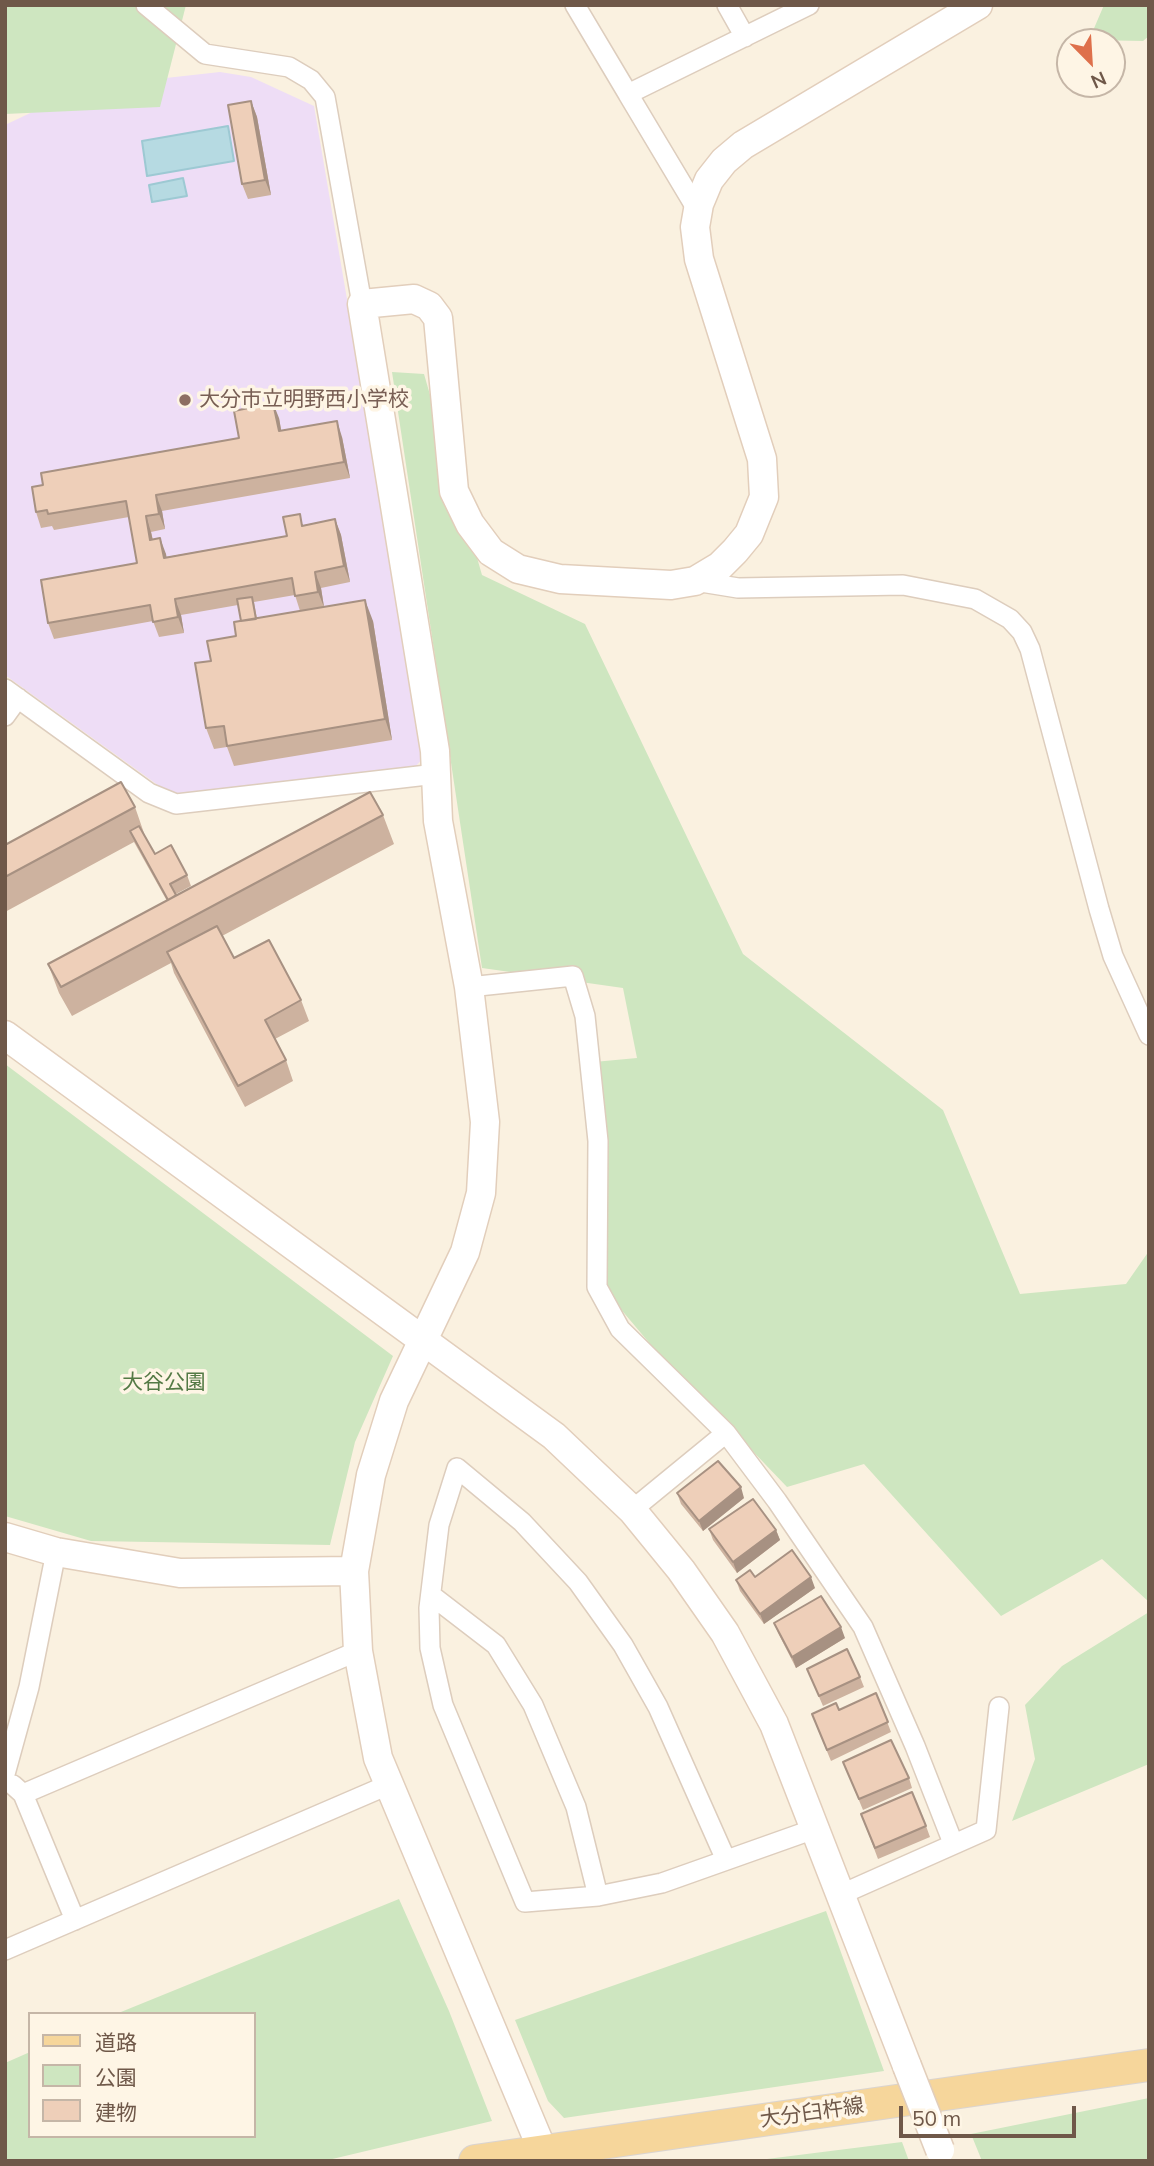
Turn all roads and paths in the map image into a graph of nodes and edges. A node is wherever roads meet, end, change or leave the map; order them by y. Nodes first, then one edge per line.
1 (146, 5) edge
2 (575, 5) edge
3 (727, 5) edge
4 (810, 5) edge
5 (978, 5) edge
6 (745, 37) junction
7 (628, 94) junction
8 (698, 211) junction
9 (362, 304) junction
10 (695, 581) junction
11 (11, 694) edge
12 (5, 716) edge
13 (436, 774) junction
14 (469, 987) junction
15 (1149, 1034) edge
16 (5, 1035) edge
17 (422, 1340) junction
18 (726, 1433) junction
19 (632, 1510) junction
20 (5, 1537) edge
21 (56, 1552) junction
22 (354, 1571) junction
23 (431, 1595) junction
24 (358, 1651) junction
25 (999, 1707) dead end
26 (5, 1776) edge
27 (388, 1785) junction
28 (23, 1794) junction
29 (817, 1828) junction
30 (953, 1843) junction
31 (726, 1860) junction
32 (842, 1894) junction
33 (598, 1896) junction
34 (75, 1920) junction
35 (5, 1950) edge
36 (1149, 2065) edge
37 (545, 2156) edge
38 (942, 2156) edge
39 (474, 2161) edge

1 - 9 street
2 - 7 street
3 - 6 street
4 - 6 street
5 - 8 street
6 - 7 street
7 - 8 street
8 - 10 street
9 - 10 street
9 - 13 street
10 - 15 street
11 - 12 street
11 - 13 street
13 - 14 street
14 - 17 street
14 - 18 street
16 - 17 street
17 - 19 street
17 - 22 street
18 - 19 street
18 - 30 street
19 - 29 street
20 - 21 street
21 - 22 street
21 - 26 street
22 - 24 street
23 - 31 street
23 - 33 street
23 - 33 street
24 - 27 street
24 - 28 street
25 - 30 street
26 - 28 street
27 - 34 street
27 - 37 street
28 - 34 street
29 - 31 street
29 - 32 street
30 - 32 street
31 - 33 street
32 - 38 street, bridge
34 - 35 street
36 - 37 main road, 大分臼杵線
37 - 39 main road, 大分臼杵線

